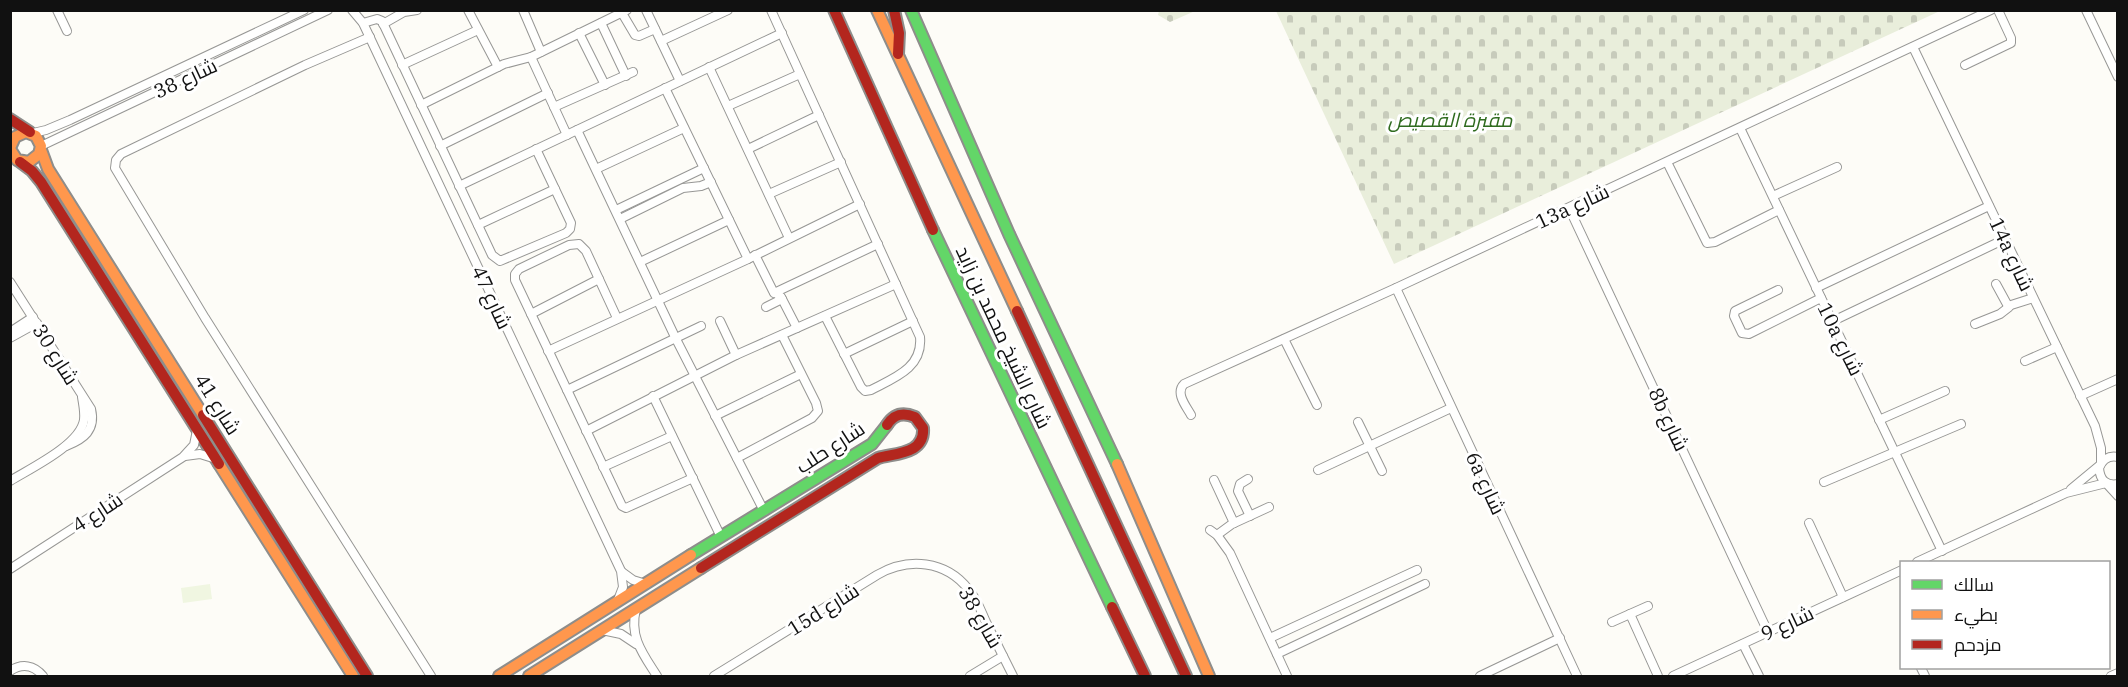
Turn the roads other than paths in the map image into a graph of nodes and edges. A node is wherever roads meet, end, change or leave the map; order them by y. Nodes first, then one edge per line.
1 (57, 10) edge
2 (304, 10) edge
3 (328, 10) edge
4 (352, 10) edge
5 (361, 10) edge
6 (417, 10) edge
7 (468, 10) edge
8 (523, 10) edge
9 (646, 10) edge
10 (728, 10) edge
11 (771, 10) edge
12 (834, 10) edge
13 (877, 10) edge
14 (894, 10) edge
15 (911, 10) edge
16 (1990, 10) edge
17 (1998, 10) edge
18 (2086, 10) edge
19 (625, 12) edge
20 (363, 23) junction
21 (601, 23) junction
22 (383, 24) junction
23 (655, 29) junction
24 (478, 30) junction
25 (67, 31) dead end
26 (579, 33) junction
27 (782, 33) junction
28 (369, 37) junction
29 (661, 41) junction
30 (1914, 47) junction
31 (541, 52) junction
32 (898, 56) junction
33 (531, 57) junction
34 (402, 65) junction
35 (1965, 65) dead end
36 (498, 67) junction
37 (710, 67) junction
38 (800, 74) junction
39 (2118, 77) edge
40 (680, 81) junction
41 (604, 85) junction
42 (665, 88) junction
43 (548, 93) junction
44 (421, 105) junction
45 (728, 106) junction
46 (554, 107) junction
47 (819, 115) junction
48 (10, 119) edge
49 (684, 128) junction
50 (1740, 128) junction
51 (577, 130) junction
52 (32, 133) junction
53 (567, 135) junction
54 (11, 146) edge
55 (440, 146) junction
56 (41, 148) junction
57 (536, 149) junction
58 (747, 149) junction
59 (20, 162) junction
60 (841, 162) junction
61 (1667, 162) junction
62 (1838, 167) dead end
63 (704, 168) junction
64 (596, 169) junction
65 (711, 182) junction
66 (459, 186) junction
67 (555, 189) junction
68 (769, 194) junction
69 (1773, 196) junction
70 (860, 204) junction
71 (1989, 206) junction
72 (1569, 208) junction
73 (615, 210) junction
74 (1779, 210) junction
75 (620, 219) junction
76 (729, 220) junction
77 (478, 225) junction
78 (789, 238) junction
79 (2005, 239) junction
80 (878, 244) junction
81 (751, 257) junction
82 (640, 262) junction
83 (599, 279) junction
84 (10, 282) edge
85 (896, 284) junction
86 (1996, 284) dead end
87 (1396, 288) junction
88 (1816, 288) junction
89 (1778, 291) dead end
90 (774, 292) junction
91 (1821, 298) junction
92 (2032, 298) junction
93 (658, 299) junction
94 (782, 299) junction
95 (765, 307) dead end
96 (2009, 307) junction
97 (531, 314) junction
98 (825, 316) junction
99 (617, 318) junction
100 (35, 320) junction
101 (720, 321) dead end
102 (913, 321) junction
103 (1833, 321) junction
104 (1975, 324) dead end
105 (701, 326) dead end
106 (797, 328) junction
107 (10, 332) edge
108 (782, 335) junction
109 (10, 338) edge
110 (676, 339) junction
111 (1284, 339) junction
112 (2057, 347) junction
113 (548, 351) junction
114 (844, 354) junction
115 (736, 355) junction
116 (2025, 361) dead end
117 (801, 374) junction
118 (694, 375) junction
119 (2118, 379) edge
120 (567, 390) junction
121 (1945, 391) dead end
122 (653, 396) junction
123 (2080, 396) junction
124 (1317, 405) dead end
125 (1451, 408) junction
126 (715, 416) junction
127 (1191, 416) dead end
128 (1879, 420) junction
129 (1358, 422) dead end
130 (1961, 424) dead end
131 (197, 430) junction
132 (586, 431) junction
133 (672, 436) junction
134 (1370, 446) junction
135 (1895, 454) junction
136 (183, 457) junction
137 (2118, 457) edge
138 (737, 458) junction
139 (216, 459) junction
140 (2100, 464) junction
141 (603, 467) junction
142 (1318, 470) dead end
143 (1382, 471) dead end
144 (693, 478) junction
145 (1248, 479) dead end
146 (1214, 480) dead end
147 (10, 481) edge
148 (1824, 482) dead end
149 (2107, 483) junction
150 (2118, 484) edge
151 (2066, 493) junction
152 (1239, 494) junction
153 (2118, 496) edge
154 (1224, 501) junction
155 (1269, 507) dead end
156 (764, 511) junction
157 (1250, 516) junction
158 (1234, 523) junction
159 (1809, 523) dead end
160 (721, 537) junction
161 (1942, 551) junction
162 (1919, 561) edge
163 (939, 568) joint
164 (10, 569) edge
165 (1417, 570) dead end
166 (621, 571) junction
167 (1900, 571) edge
168 (646, 584) junction
169 (1425, 584) dead end
170 (1843, 597) junction
171 (617, 601) junction
172 (1648, 606) dead end
173 (636, 609) junction
174 (1630, 614) junction
175 (1612, 622) dead end
176 (602, 630) junction
177 (1767, 632) junction
178 (1270, 638) junction
179 (1560, 638) junction
180 (1743, 644) junction
181 (637, 645) junction
182 (1277, 654) junction
183 (1003, 656) junction
184 (10, 671) edge
185 (2118, 674) edge
186 (43, 676) edge
187 (353, 676) edge
188 (367, 676) edge
189 (431, 676) edge
190 (499, 676) edge
191 (529, 676) edge
192 (657, 676) edge
193 (714, 676) edge
194 (970, 676) edge
195 (1013, 676) edge
196 (1145, 676) edge
197 (1186, 676) edge
198 (1209, 676) edge
199 (1287, 676) edge
200 (1480, 676) edge
201 (1577, 676) edge
202 (1658, 676) edge
203 (1673, 676) edge
204 (1759, 676) edge
205 (2111, 676) edge

1 - 25 street
2 - 52 street, شارع 38
3 - 56 street, شارع 38
4 - 20 street, شارع 47
5 - 20 street, شارع 47
6 - 22 street
7 - 24 street
8 - 31 street
9 - 23 street
10 - 29 street
11 - 27 street
12 - 196 main road, شارع الشيخ محمد بن زايد
13 - 32 main road, شارع الشيخ محمد بن زايد
14 - 32 main road
15 - 198 main road
16 - 30 street, 13a شارع
17 - 35 street
18 - 39 street
19 - 21 street
19 - 23 street
20 - 22 street
20 - 28 street, شارع 47
21 - 26 street
21 - 41 street
22 - 34 street
23 - 29 street
24 - 34 street
24 - 36 street
26 - 31 street
26 - 41 street
27 - 37 street
27 - 38 street
28 - 166 street, شارع 47
28 - 189 street
29 - 40 street
30 - 50 street, 13a شارع
30 - 71 street, 14a شارع
31 - 33 street
32 - 197 main road, شارع الشيخ محمد بن زايد
33 - 36 street
33 - 43 street
34 - 44 street
36 - 44 street
37 - 40 street
37 - 45 street
38 - 45 street
38 - 47 street
40 - 42 street
41 - 46 street
42 - 49 street
42 - 51 street
43 - 46 street
43 - 55 street
44 - 55 street
45 - 58 street
46 - 53 street
47 - 58 street
47 - 60 street
48 - 52 main road
49 - 63 street
49 - 64 street
50 - 61 street, 13a شارع
50 - 69 street, 10a شارع
51 - 53 street
51 - 64 street
52 - 54 main road
52 - 56 main road
53 - 57 street
54 - 59 main road
55 - 66 street
56 - 59 main road
56 - 188 main road, شارع 41
57 - 66 street
57 - 67 street
58 - 68 street
59 - 131 main road, شارع 41
60 - 68 street
60 - 70 street
61 - 72 street, 13a شارع
61 - 74 street
62 - 69 street
63 - 65 street
63 - 73 street
64 - 73 street
65 - 75 street
65 - 76 street
66 - 77 street
67 - 77 street
67 - 77 street
68 - 78 street
69 - 74 street, 10a شارع
70 - 78 street
70 - 80 street
71 - 79 street, 14a شارع
71 - 88 street
72 - 87 street, 13a شارع
72 - 177 street, 8b شارع
73 - 75 street
74 - 88 street, 10a شارع
75 - 82 street
76 - 81 street
76 - 82 street
78 - 81 street
79 - 92 street, 14a شارع
79 - 103 street
80 - 85 street
80 - 90 street
81 - 90 street
81 - 93 street
82 - 93 street
83 - 97 street
83 - 97 street
83 - 99 street
84 - 100 street, شارع 30
85 - 98 street
85 - 102 street
86 - 96 street
87 - 111 street, 13a شارع
87 - 125 street, 6a شارع
88 - 91 street, 10a شارع
89 - 91 street
90 - 94 street
91 - 103 street, 10a شارع
92 - 96 street
92 - 112 street, 14a شارع
93 - 99 street
93 - 110 street
94 - 95 street
94 - 106 street
96 - 104 street
97 - 113 street
98 - 106 street
98 - 114 street
99 - 113 street
100 - 107 street
100 - 109 street
100 - 147 street, شارع 30
101 - 115 street
102 - 114 street
102 - 114 street
103 - 128 street, 10a شارع
105 - 110 street
106 - 108 street
108 - 115 street
108 - 117 street
110 - 118 street
110 - 120 street
111 - 124 street
111 - 127 street, 13a شارع
112 - 116 street
112 - 123 street, 14a شارع
113 - 120 street
115 - 118 street
117 - 126 street
117 - 138 street
118 - 122 street
118 - 126 street
119 - 123 street
120 - 132 street
121 - 128 street
122 - 132 street
122 - 133 street
123 - 140 street, 14a شارع
125 - 134 street
125 - 179 street, 6a شارع
126 - 138 street
128 - 135 street, 10a شارع
129 - 134 street
130 - 135 street
131 - 136 street, شارع 4
131 - 139 main road, شارع 41
132 - 141 street
133 - 141 street
133 - 144 street
134 - 142 street
134 - 143 street
135 - 148 street
135 - 161 street, 10a شارع
136 - 139 street
136 - 164 street, شارع 4
137 - 140 street
138 - 156 street
139 - 187 main road, شارع 41
140 - 149 street, 14a شارع
140 - 151 street
141 - 144 street
144 - 160 street
145 - 152 street
146 - 154 street
149 - 150 street
149 - 151 street
149 - 153 street
151 - 161 street
152 - 154 street
152 - 157 street
154 - 158 street
155 - 157 street
156 - 160 main road, شارع حلب
156 - 173 main road, شارع حلب
157 - 158 street
158 - 178 street
159 - 170 street
160 - 168 main road, شارع حلب
161 - 162 street
163 - 183 street, شارع 38
163 - 193 street, 15d شارع
165 - 178 street
166 - 168 street
166 - 171 street
167 - 170 street, شارع 9
168 - 171 main road, شارع حلب
169 - 182 street
170 - 177 street, شارع 9
171 - 190 main road, شارع حلب
172 - 174 street
173 - 176 main road, شارع حلب
173 - 181 street
174 - 175 street
174 - 202 street
176 - 181 street
176 - 191 main road, شارع حلب
177 - 180 street, شارع 9
178 - 182 street
179 - 200 street
179 - 201 street, 6a شارع
180 - 203 street, شارع 9
180 - 204 street
181 - 192 street
182 - 199 street
183 - 194 street
183 - 195 street, شارع 38
184 - 186 street
185 - 205 street

